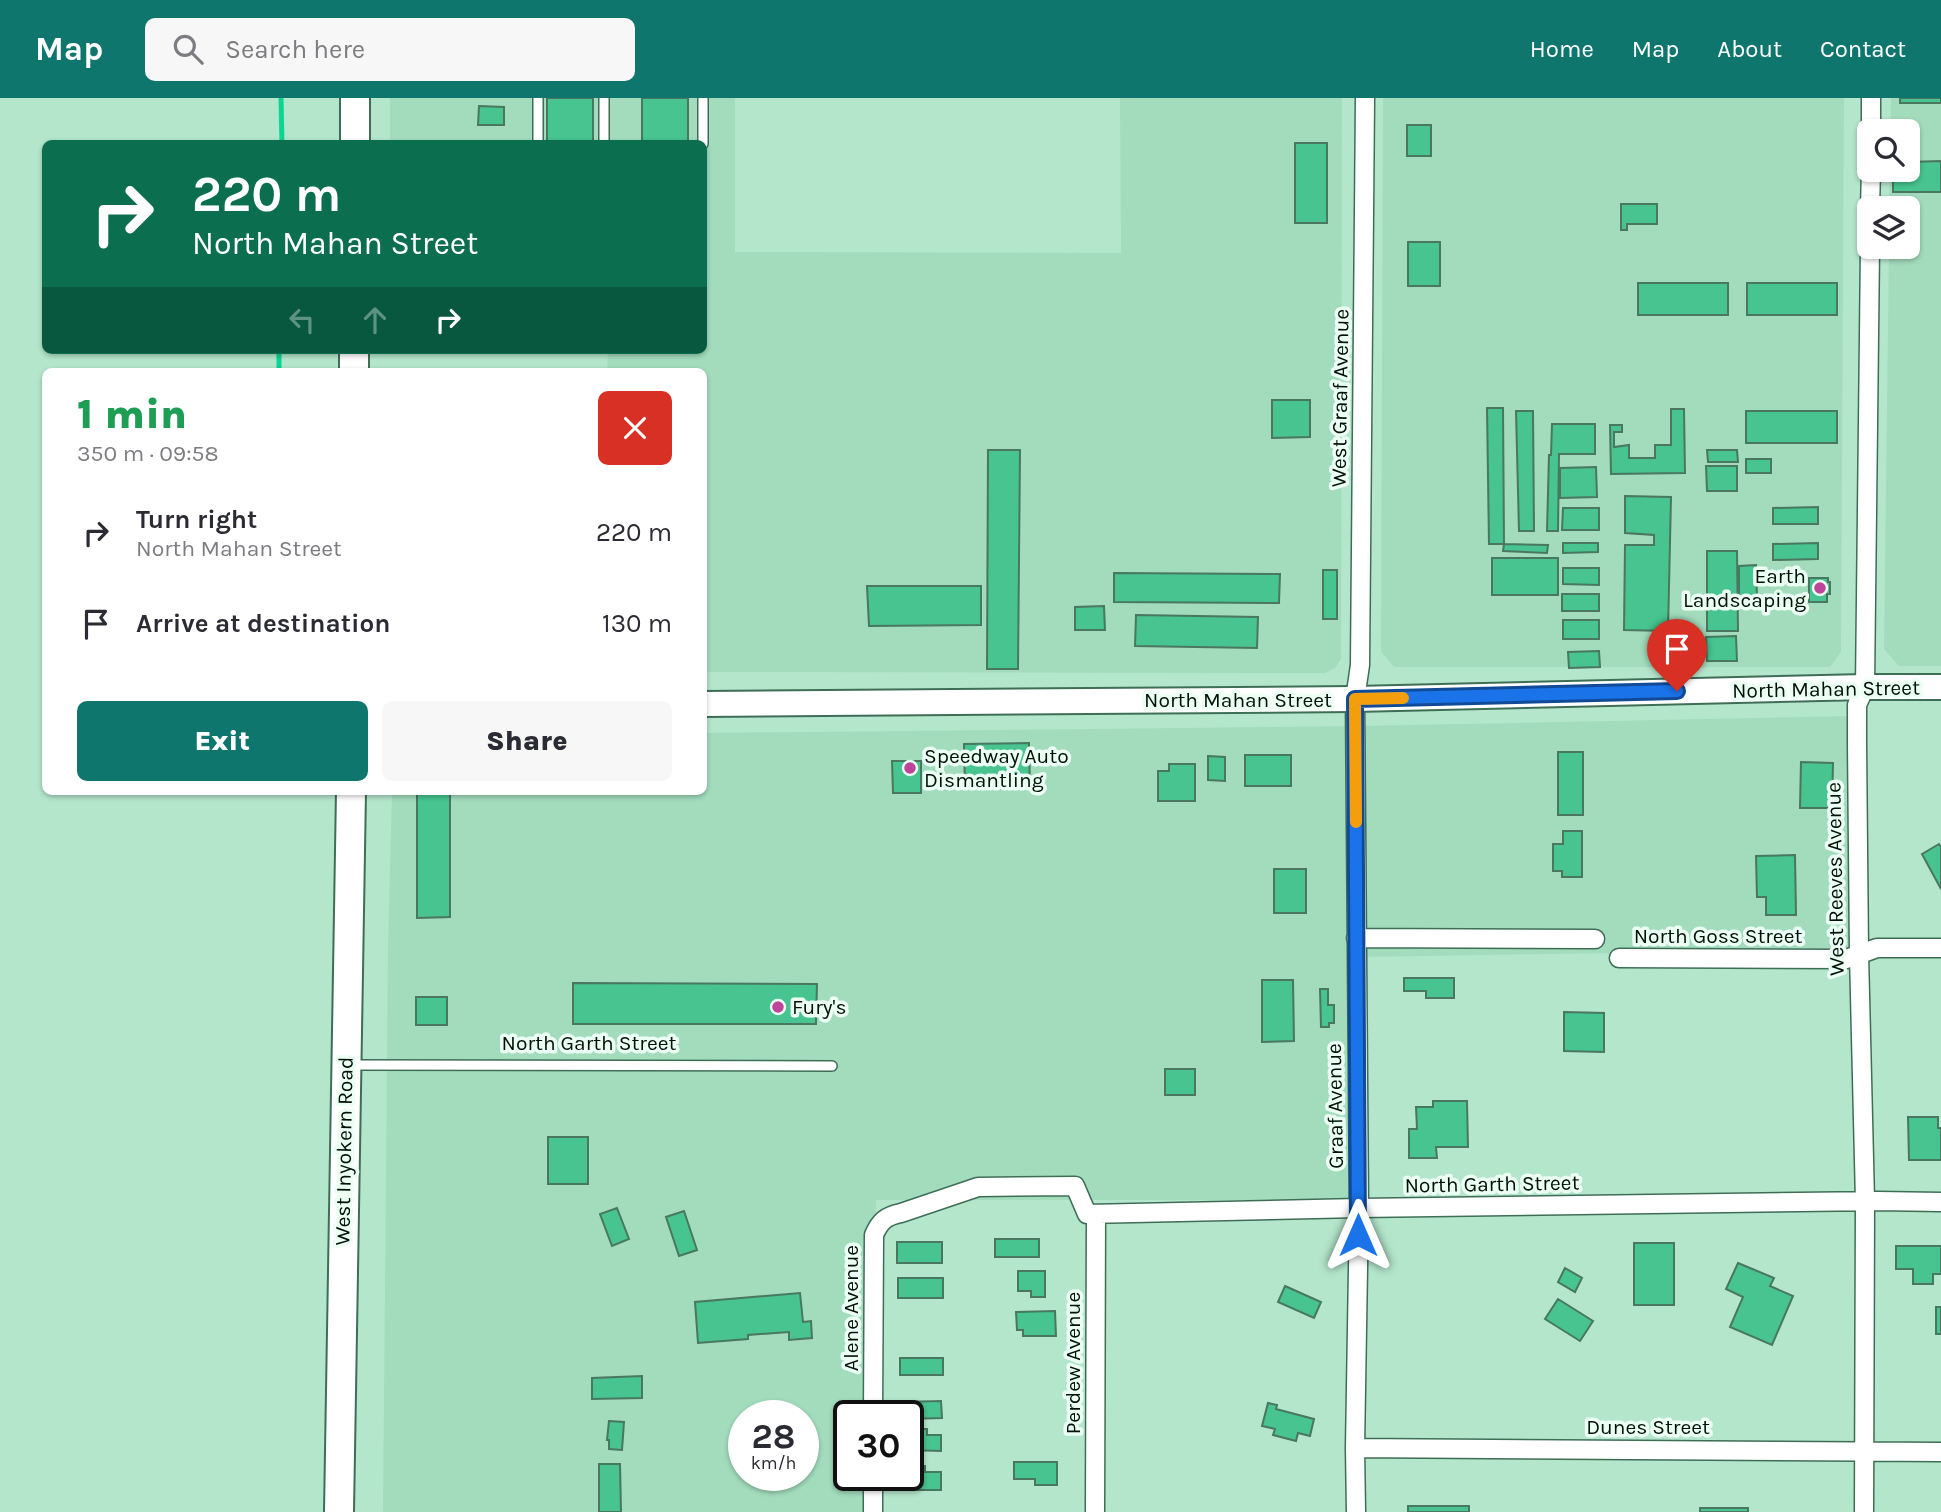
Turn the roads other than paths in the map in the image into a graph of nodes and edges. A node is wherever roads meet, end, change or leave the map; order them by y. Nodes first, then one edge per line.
1 (355, 98) edge
2 (538, 98) edge
3 (604, 98) edge
4 (703, 98) edge
5 (1366, 98) edge
6 (1871, 98) edge
7 (1871, 119) edge
8 (355, 140) edge
9 (538, 140) edge
10 (604, 140) edge
11 (703, 140) edge
12 (1870, 259) edge
13 (1865, 687) junction
14 (1941, 687) edge
15 (1355, 699) junction
16 (707, 704) edge
17 (351, 795) edge
18 (1356, 938) junction
19 (1595, 939) dead end
20 (1941, 948) edge
21 (1858, 954) junction
22 (1619, 958) dead end
23 (346, 1065) junction
24 (832, 1066) dead end
25 (1865, 1201) junction
26 (1941, 1202) edge
27 (1359, 1208) junction
28 (1096, 1214) junction
29 (873, 1400) edge
30 (1355, 1448) junction
31 (1864, 1452) junction
32 (1941, 1452) edge
33 (873, 1491) edge
34 (339, 1512) edge
35 (873, 1512) edge
36 (1095, 1512) edge
37 (1356, 1512) edge
38 (1864, 1512) edge

1 - 8 main road
2 - 9 lane
3 - 10 lane
4 - 11 lane
5 - 15 street, West Graaf Avenue
6 - 7 street
12 - 13 street, West Reeves Avenue
13 - 14 street, North Mahan Street
13 - 15 street, North Mahan Street
13 - 21 street, West Reeves Avenue
15 - 16 street, North Mahan Street
15 - 18 street, Graaf Avenue
17 - 23 main road, West Inyokern Road
18 - 19 street
18 - 27 street, Graaf Avenue
20 - 21 street, North Goss Street
21 - 22 street, North Goss Street
21 - 25 street, West Reeves Avenue
23 - 24 lane, North Garth Street
23 - 34 main road, West Inyokern Road
25 - 26 street, North Garth Street
25 - 27 street, North Garth Street
25 - 31 street, West Reeves Avenue
27 - 28 street, North Garth Street
27 - 30 street, Graaf Avenue
28 - 29 street, Alene Avenue
28 - 36 street, Perdew Avenue
30 - 31 street, Dunes Street
30 - 37 street, Graaf Avenue
31 - 32 street, Dunes Street
31 - 38 street, West Reeves Avenue
33 - 35 street

